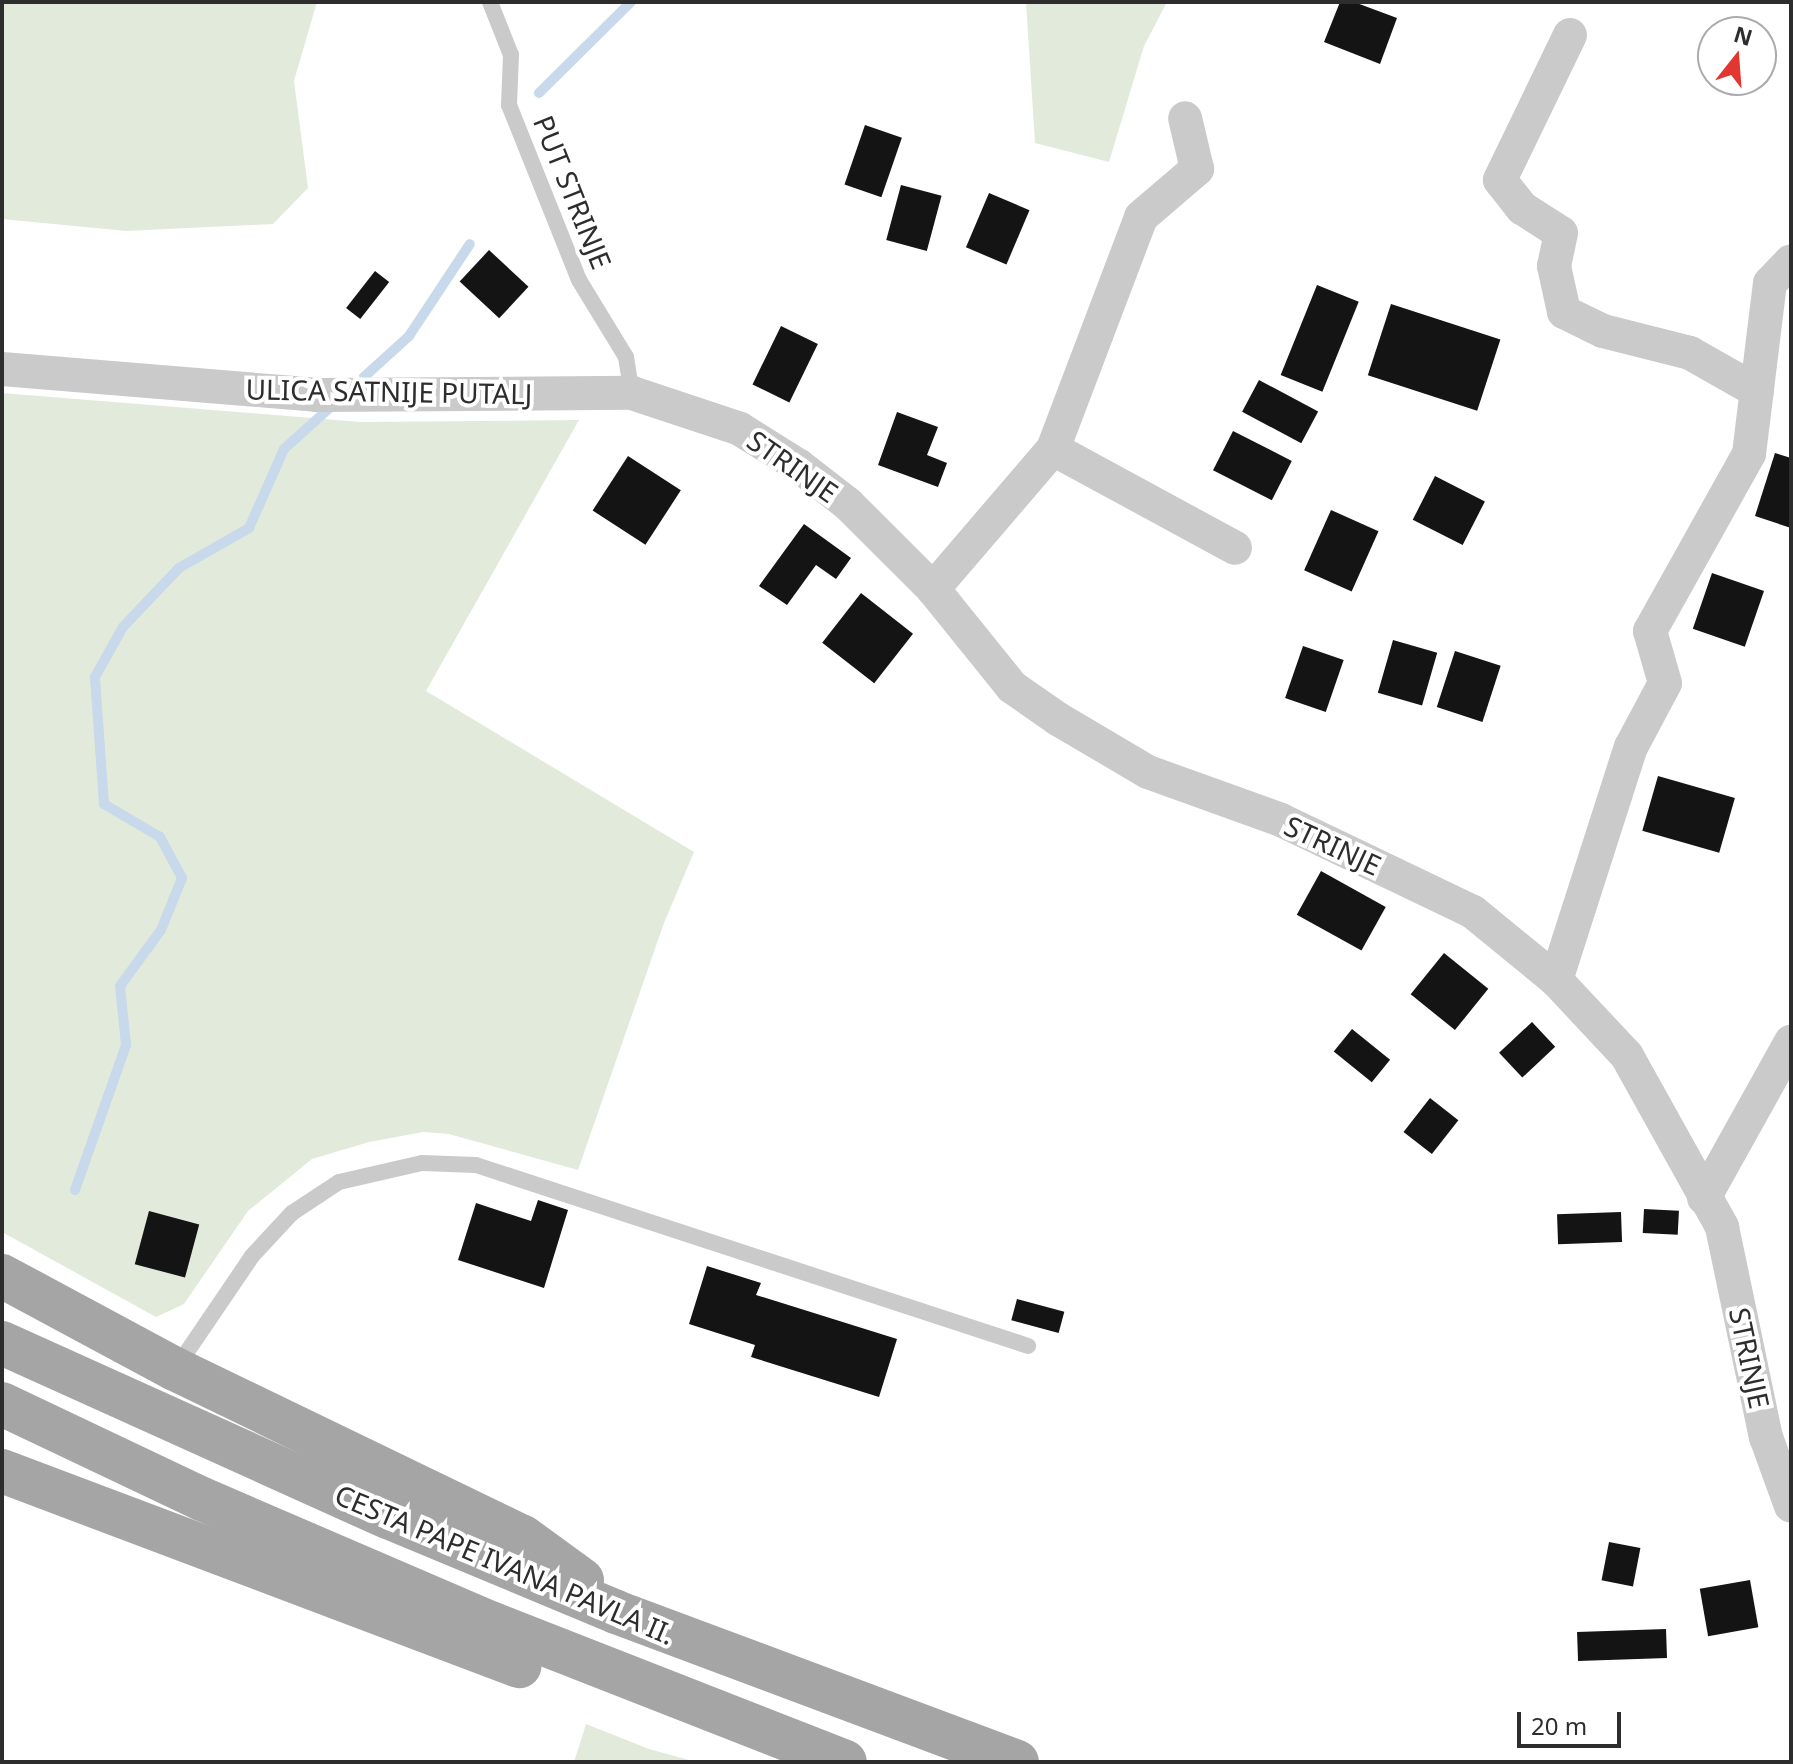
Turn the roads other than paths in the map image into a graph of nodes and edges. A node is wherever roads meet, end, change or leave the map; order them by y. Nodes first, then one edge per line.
1 (490, 2) edge
2 (1570, 35) dead end
3 (1185, 118) dead end
4 (1791, 261) edge
5 (2, 369) edge
6 (1757, 391) junction
7 (632, 393) junction
8 (1053, 449) junction
9 (1235, 548) dead end
10 (933, 589) junction
11 (1556, 980) junction
12 (1791, 1042) edge
13 (1704, 1198) junction
14 (2, 1276) edge
15 (2, 1343) edge
16 (1028, 1346) dead end
17 (175, 1369) junction
18 (2, 1404) edge
19 (2, 1471) edge
20 (1791, 1506) edge
21 (616, 1612) junction
22 (670, 1695) junction
23 (845, 1762) edge
24 (1017, 1762) edge

1 - 7 lane, PUT STRINJE
2 - 6 street
3 - 8 street
4 - 6 street
5 - 7 street, ULICA SATNIJE PUTALJ
6 - 11 street
7 - 10 street, STRINJE
8 - 9 street
8 - 10 street
10 - 11 street, STRINJE
11 - 13 street, STRINJE
12 - 13 street
13 - 20 street, STRINJE
14 - 17 main road
15 - 21 main road, CESTA PAPE IVANA PAVLA II.
16 - 17 lane
17 - 21 main road
18 - 22 main road, CESTA PAPE IVANA PAVLA II.
19 - 22 main road
21 - 24 main road, CESTA PAPE IVANA PAVLA II.
22 - 23 main road, CESTA PAPE IVANA PAVLA II.

